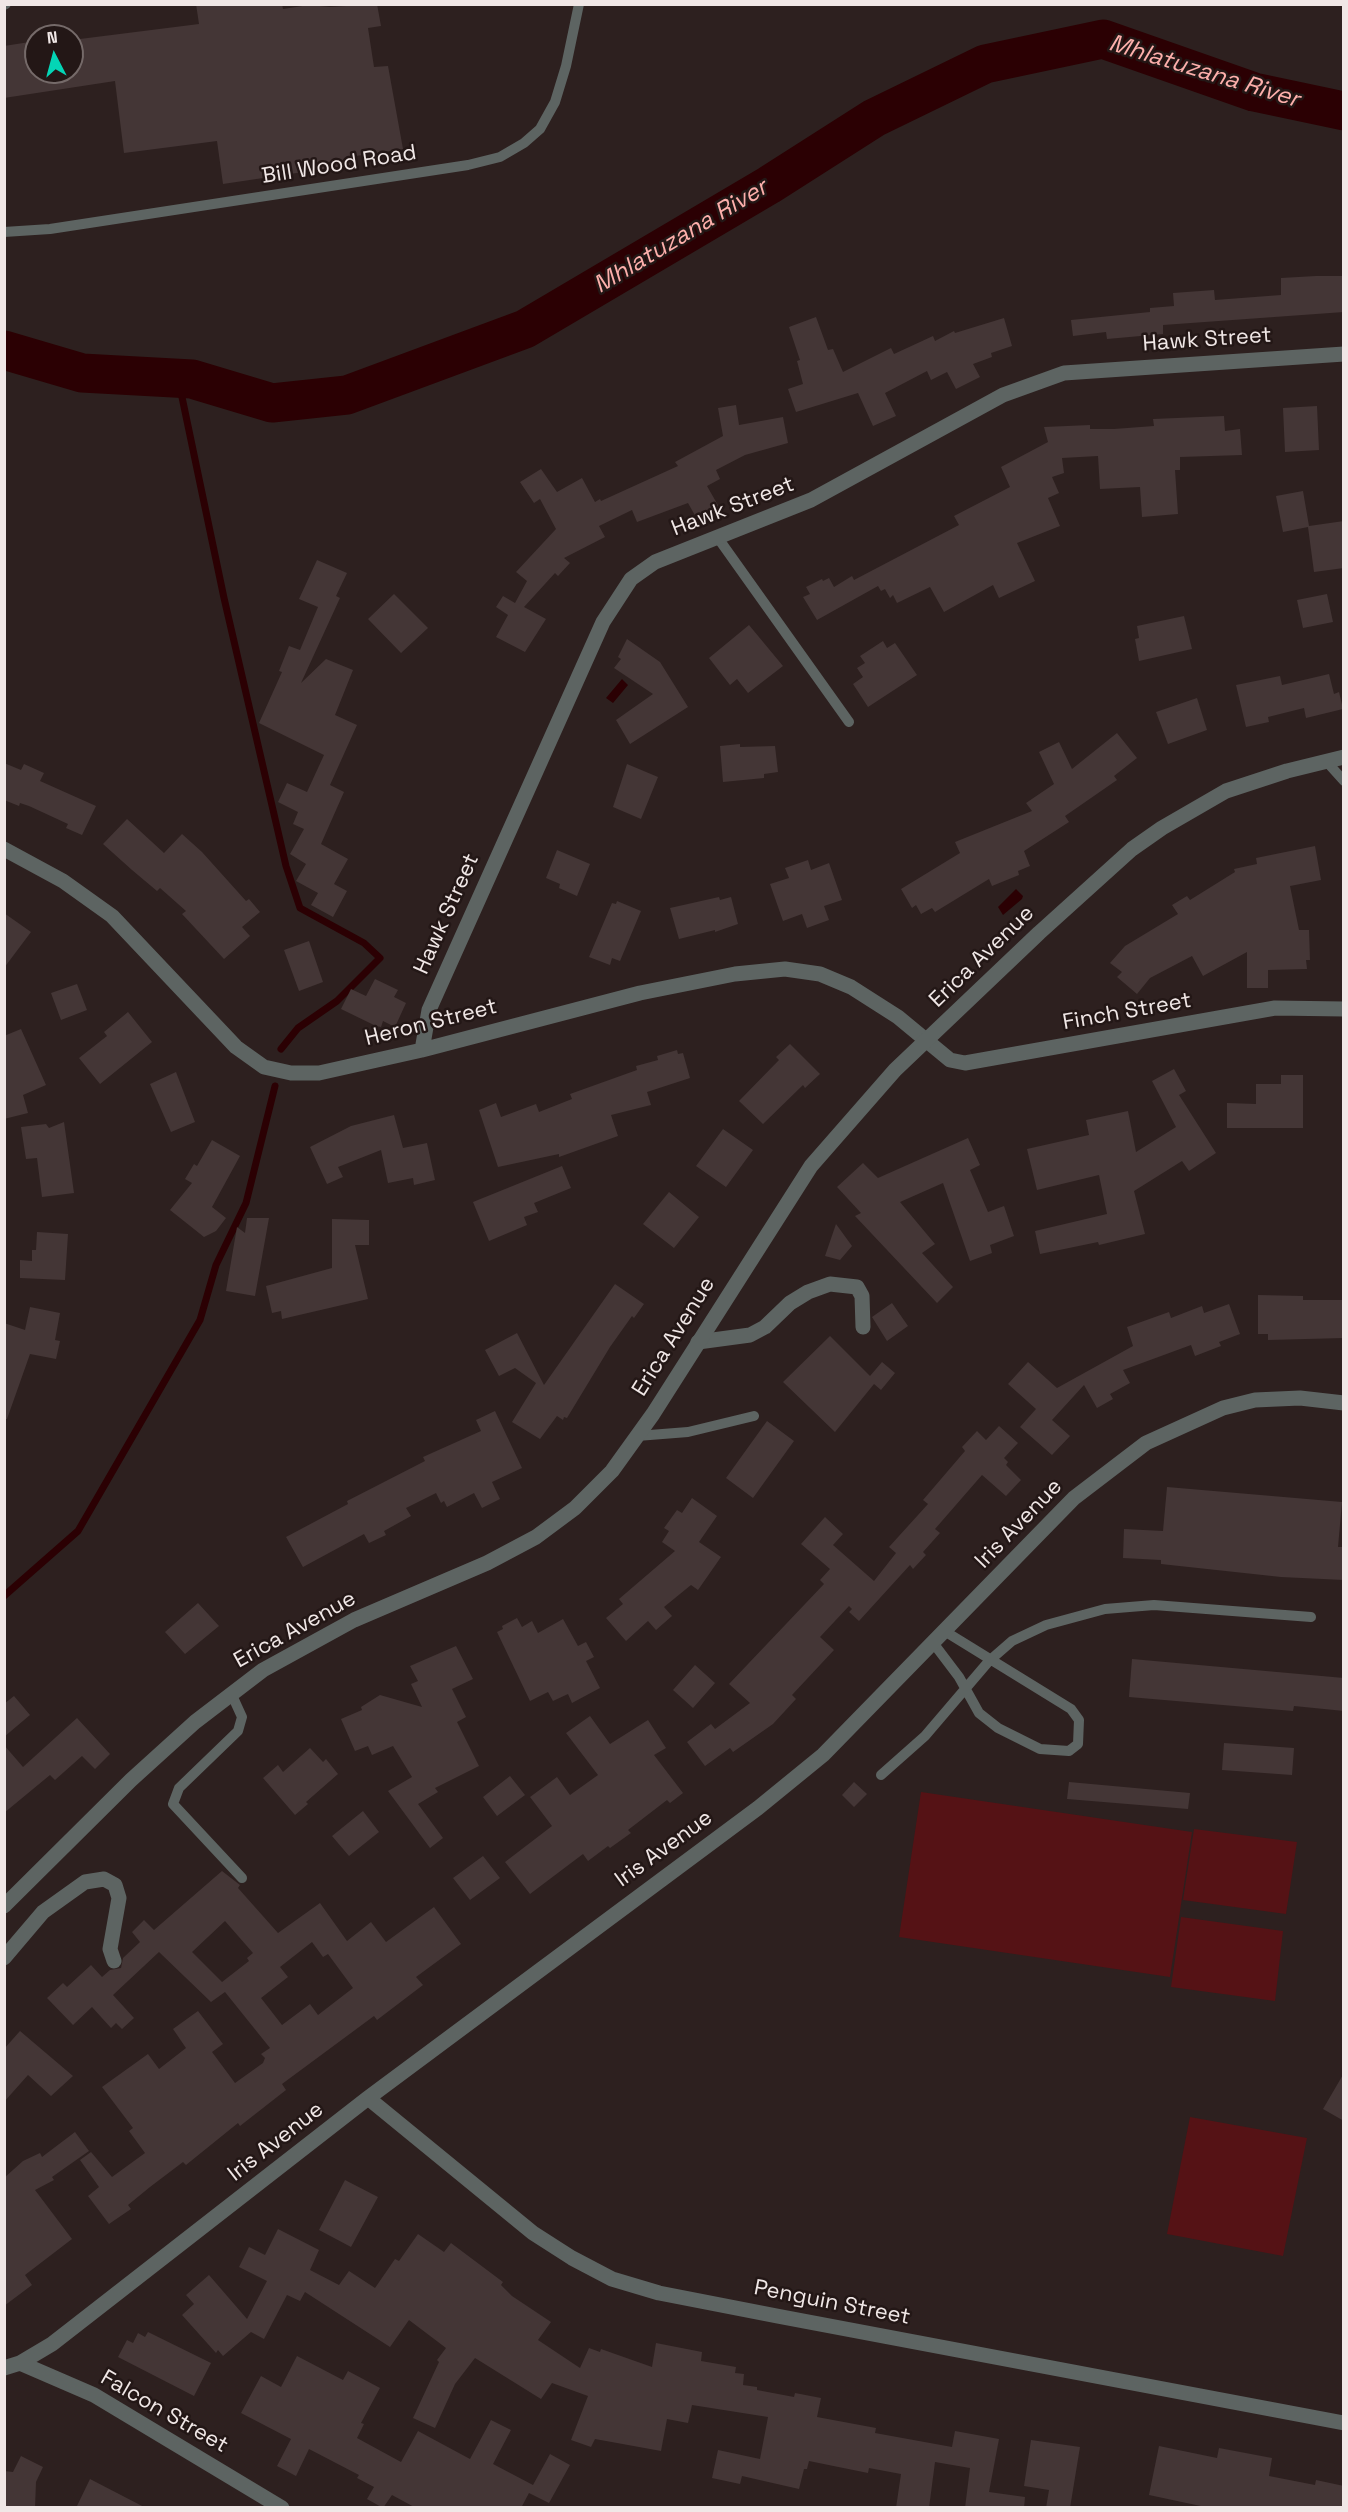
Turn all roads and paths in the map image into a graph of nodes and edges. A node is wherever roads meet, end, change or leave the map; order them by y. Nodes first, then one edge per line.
1 (579, 4) edge
2 (4, 232) edge
3 (1344, 354) edge
4 (718, 538) junction
5 (849, 722) dead end
6 (1344, 757) edge
7 (1326, 761) junction
8 (1344, 781) edge
9 (4, 849) edge
10 (1344, 1009) edge
11 (927, 1041) junction
12 (422, 1050) junction
13 (863, 1327) dead end
14 (698, 1342) junction
15 (1344, 1403) edge
16 (754, 1416) dead end
17 (637, 1436) junction
18 (1311, 1617) dead end
19 (946, 1632) junction
20 (934, 1644) junction
21 (989, 1661) junction
22 (966, 1691) junction
23 (231, 1693) junction
24 (881, 1775) dead end
25 (242, 1878) dead end
26 (4, 1906) edge
27 (4, 1958) edge
28 (114, 1961) dead end
29 (368, 2098) junction
30 (20, 2363) junction
31 (4, 2368) edge
32 (1344, 2423) edge
33 (282, 2508) edge

1 - 2 lane, Bill Wood Road
3 - 4 street, Hawk Street
4 - 5 lane
4 - 12 street, Hawk Street
6 - 7 street, Erica Avenue
7 - 8 lane
7 - 11 street, Erica Avenue
9 - 12 street, Heron Street
10 - 11 street, Finch Street
11 - 12 street, Heron Street
11 - 14 street, Erica Avenue
13 - 14 street
14 - 17 street, Erica Avenue
15 - 19 street, Iris Avenue
16 - 17 lane
17 - 23 street, Erica Avenue
18 - 21 lane
19 - 20 street, Iris Avenue
19 - 21 lane
20 - 22 lane
20 - 29 street, Iris Avenue
21 - 22 lane
21 - 22 lane
22 - 24 lane
23 - 25 lane
23 - 26 street, Erica Avenue
27 - 28 street
29 - 30 street, Iris Avenue
29 - 32 street, Penguin Street
30 - 31 street, Iris Avenue
30 - 33 street, Falcon Street

